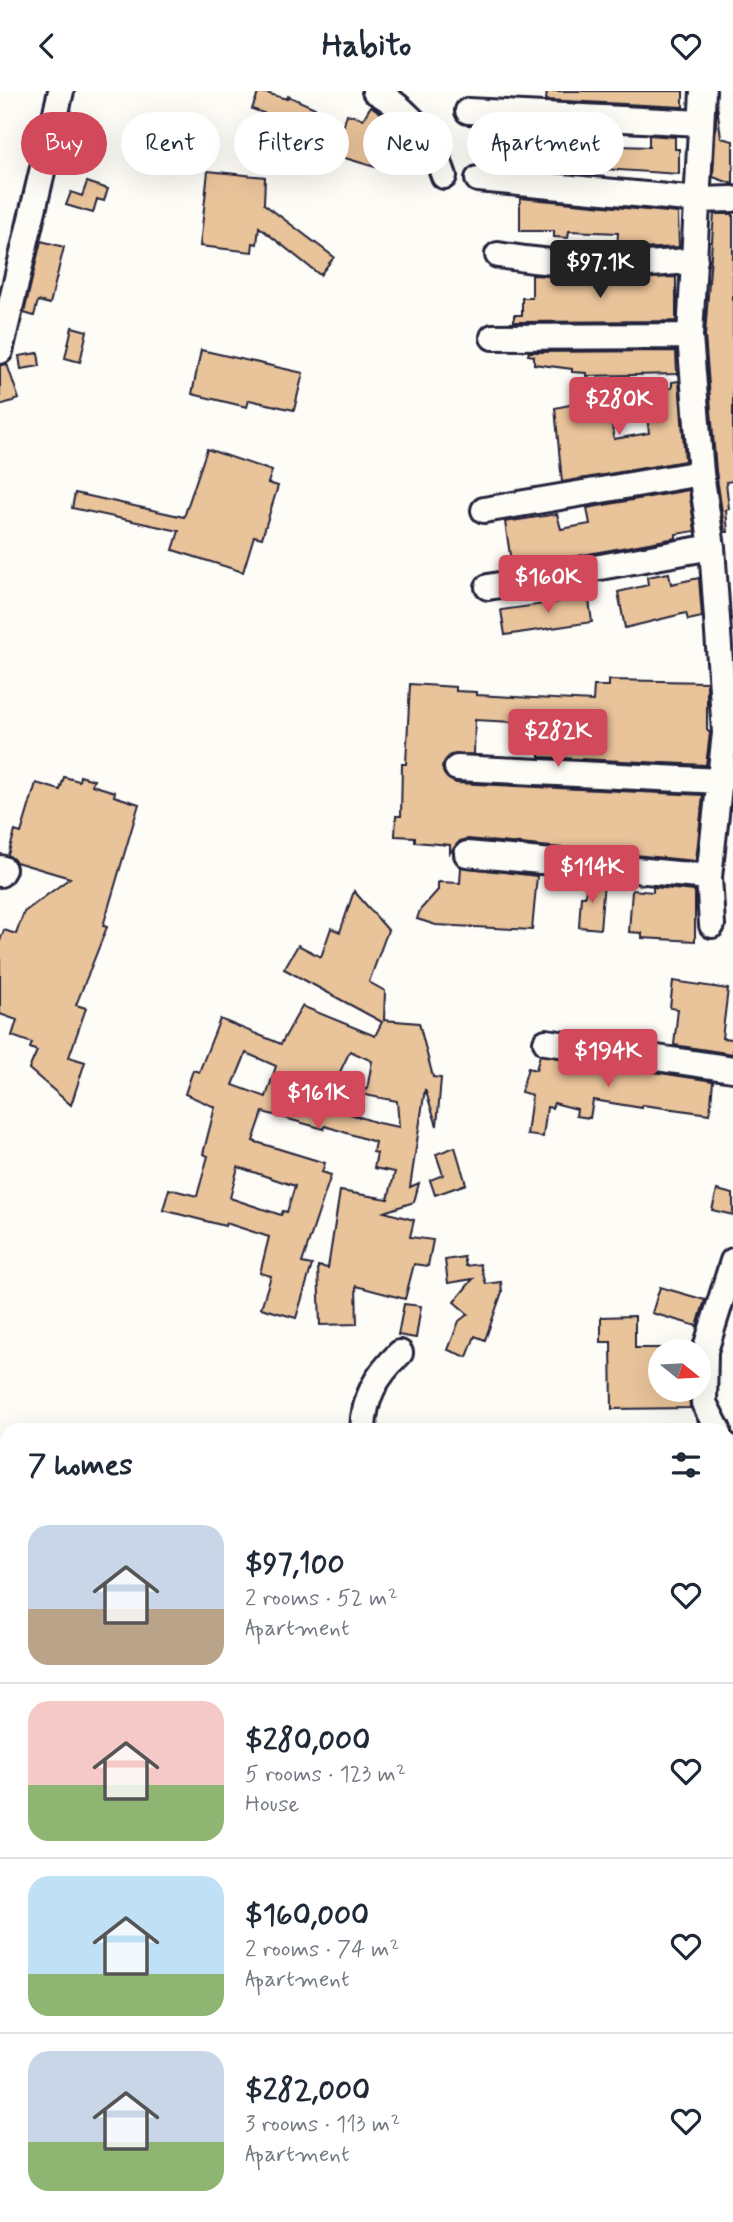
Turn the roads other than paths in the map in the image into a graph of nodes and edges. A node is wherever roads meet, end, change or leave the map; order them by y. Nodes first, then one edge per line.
1 (61, 91) edge
2 (374, 91) edge
3 (703, 91) edge
4 (540, 103) edge
5 (468, 111) dead end
6 (701, 123) junction
7 (444, 176) dead end
8 (478, 179) dead end
9 (733, 199) edge
10 (698, 200) junction
11 (498, 255) dead end
12 (695, 260) junction
13 (691, 336) junction
14 (493, 337) dead end
15 (0, 351) edge
16 (701, 473) junction
17 (484, 510) dead end
18 (712, 547) junction
19 (488, 587) dead end
20 (729, 736) edge
21 (457, 768) dead end
22 (721, 781) junction
23 (467, 854) dead end
24 (0, 868) edge
25 (0, 874) edge
26 (709, 877) junction
27 (712, 925) dead end
28 (546, 1042) dead end
29 (733, 1069) edge
30 (733, 1261) edge
31 (400, 1353) dead end
32 (363, 1423) edge
33 (714, 1423) edge

1 - 15 street
2 - 7 street
3 - 6 street
4 - 5 street
4 - 6 street
6 - 10 street
8 - 10 street
9 - 10 street
10 - 12 street
11 - 12 street
12 - 13 street
13 - 14 street
13 - 16 street
16 - 17 street
16 - 18 street
18 - 19 street
18 - 20 street
20 - 22 street
21 - 22 street
22 - 26 street
23 - 26 street
24 - 25 street
26 - 27 street
28 - 29 street
30 - 33 street
31 - 32 street

